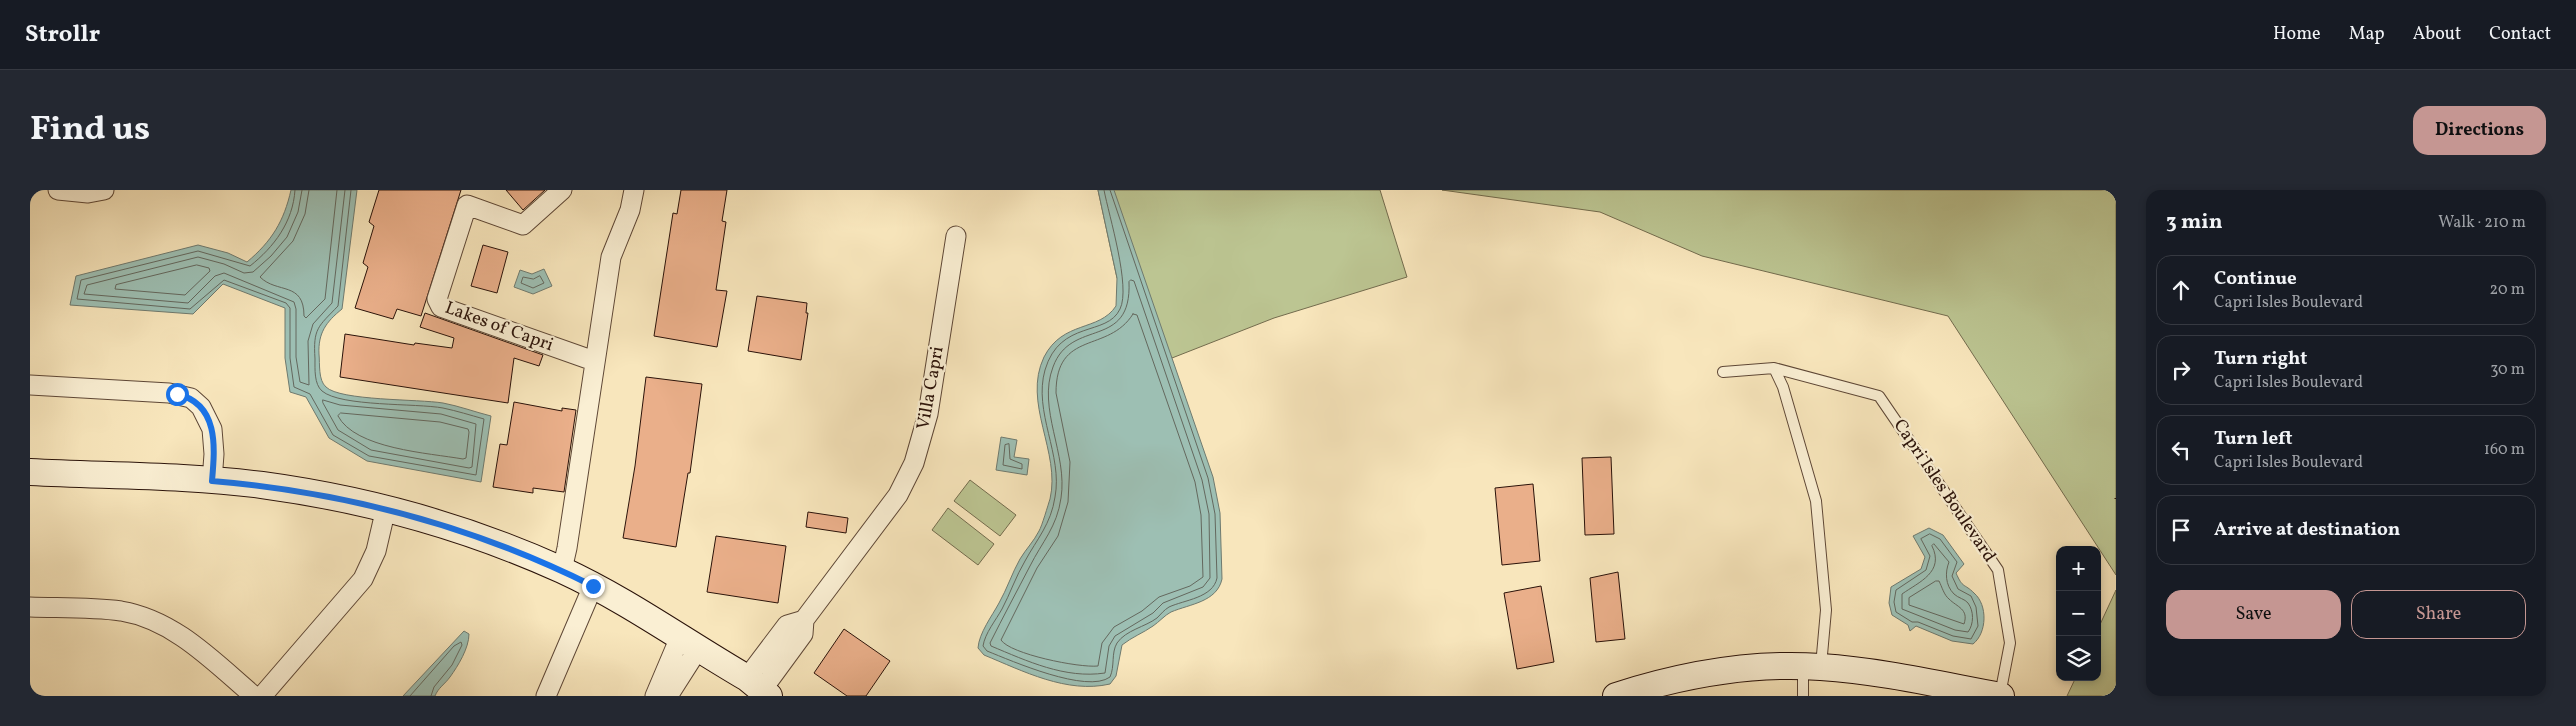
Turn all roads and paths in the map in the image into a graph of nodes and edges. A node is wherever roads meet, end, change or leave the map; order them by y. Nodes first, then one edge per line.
1 (58, 190) edge
2 (104, 190) edge
3 (562, 190) edge
4 (634, 190) edge
5 (956, 236) dead end
6 (594, 361) junction
7 (1774, 368) junction
8 (1723, 372) dead end
9 (30, 385) edge
10 (30, 472) edge
11 (212, 481) junction
12 (386, 508) junction
13 (562, 570) junction
14 (593, 586) junction
15 (30, 606) edge
16 (689, 643) junction
17 (1812, 666) junction
18 (759, 688) edge
19 (254, 696) edge
20 (262, 696) edge
21 (546, 696) edge
22 (655, 696) edge
23 (668, 696) edge
24 (1616, 696) edge
25 (1803, 696) edge
26 (2000, 696) edge

1 - 2 street
3 - 6 street, Lakes of Capri
4 - 6 street
5 - 18 street, Villa Capri
6 - 13 street
7 - 8 lane, Capri Isles Boulevard
7 - 17 lane
7 - 26 lane, Capri Isles Boulevard
9 - 11 street
10 - 11 street
11 - 12 street
12 - 13 street
12 - 20 street
13 - 14 street
14 - 16 street
14 - 21 street
15 - 19 street
16 - 18 street
16 - 22 street
16 - 23 street
17 - 24 street, Capri Isles Boulevard
17 - 25 lane
17 - 26 street, Capri Isles Boulevard

